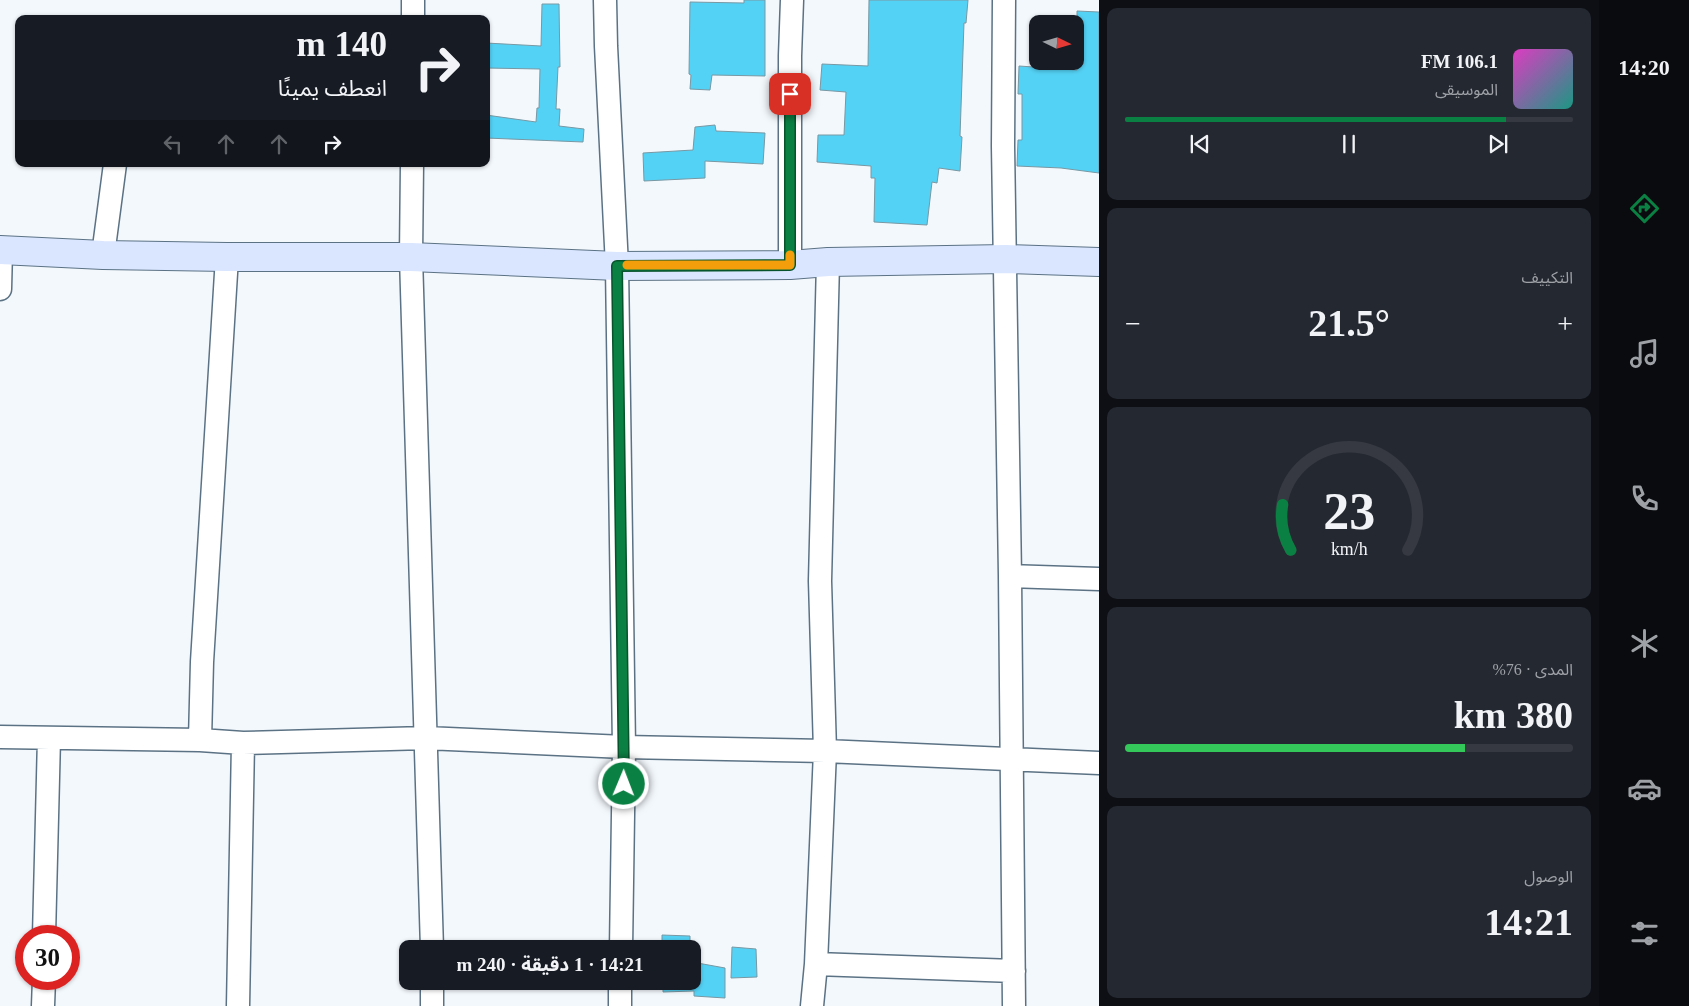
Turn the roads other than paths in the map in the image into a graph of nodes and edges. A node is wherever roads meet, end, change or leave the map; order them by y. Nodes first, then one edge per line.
1 (413, 0) edge
2 (605, 0) edge
3 (792, 0) edge
4 (1004, 0) edge
5 (413, 15) edge
6 (114, 167) edge
7 (412, 167) edge
8 (0, 250) edge
9 (103, 255) junction
10 (227, 257) junction
11 (411, 257) junction
12 (1006, 259) junction
13 (828, 262) junction
14 (1099, 262) edge
15 (790, 265) junction
16 (617, 266) junction
17 (0, 289) edge
18 (1010, 576) junction
19 (1099, 579) edge
20 (0, 737) edge
21 (49, 738) junction
22 (426, 738) junction
23 (200, 740) junction
24 (243, 743) junction
25 (624, 747) junction
26 (824, 751) junction
27 (1012, 760) junction
28 (1099, 763) edge
29 (44, 925) edge
30 (432, 940) edge
31 (621, 940) edge
32 (816, 964) junction
33 (1014, 971) junction
34 (44, 990) edge
35 (432, 990) edge
36 (620, 990) edge
37 (43, 1006) edge
38 (238, 1006) edge
39 (432, 1006) edge
40 (620, 1006) edge
41 (812, 1006) edge
42 (1014, 1006) edge

1 - 5 street
2 - 16 street
3 - 15 street
4 - 12 street
6 - 9 street
7 - 11 street
8 - 9 main road
8 - 17 street
9 - 10 main road
10 - 11 main road
10 - 23 street
11 - 16 main road
11 - 22 street
12 - 13 main road
12 - 14 main road
12 - 18 street
13 - 15 main road
13 - 26 street
15 - 16 main road
16 - 25 street
18 - 19 street
18 - 27 street
20 - 21 street
21 - 23 street
21 - 29 street
22 - 24 street
22 - 25 street
22 - 30 street
23 - 24 street
24 - 38 street
25 - 26 street
25 - 31 street
26 - 27 street
26 - 32 street
27 - 28 street
27 - 33 street
32 - 33 street
32 - 41 street
33 - 42 street
34 - 37 street
35 - 39 street
36 - 40 street

